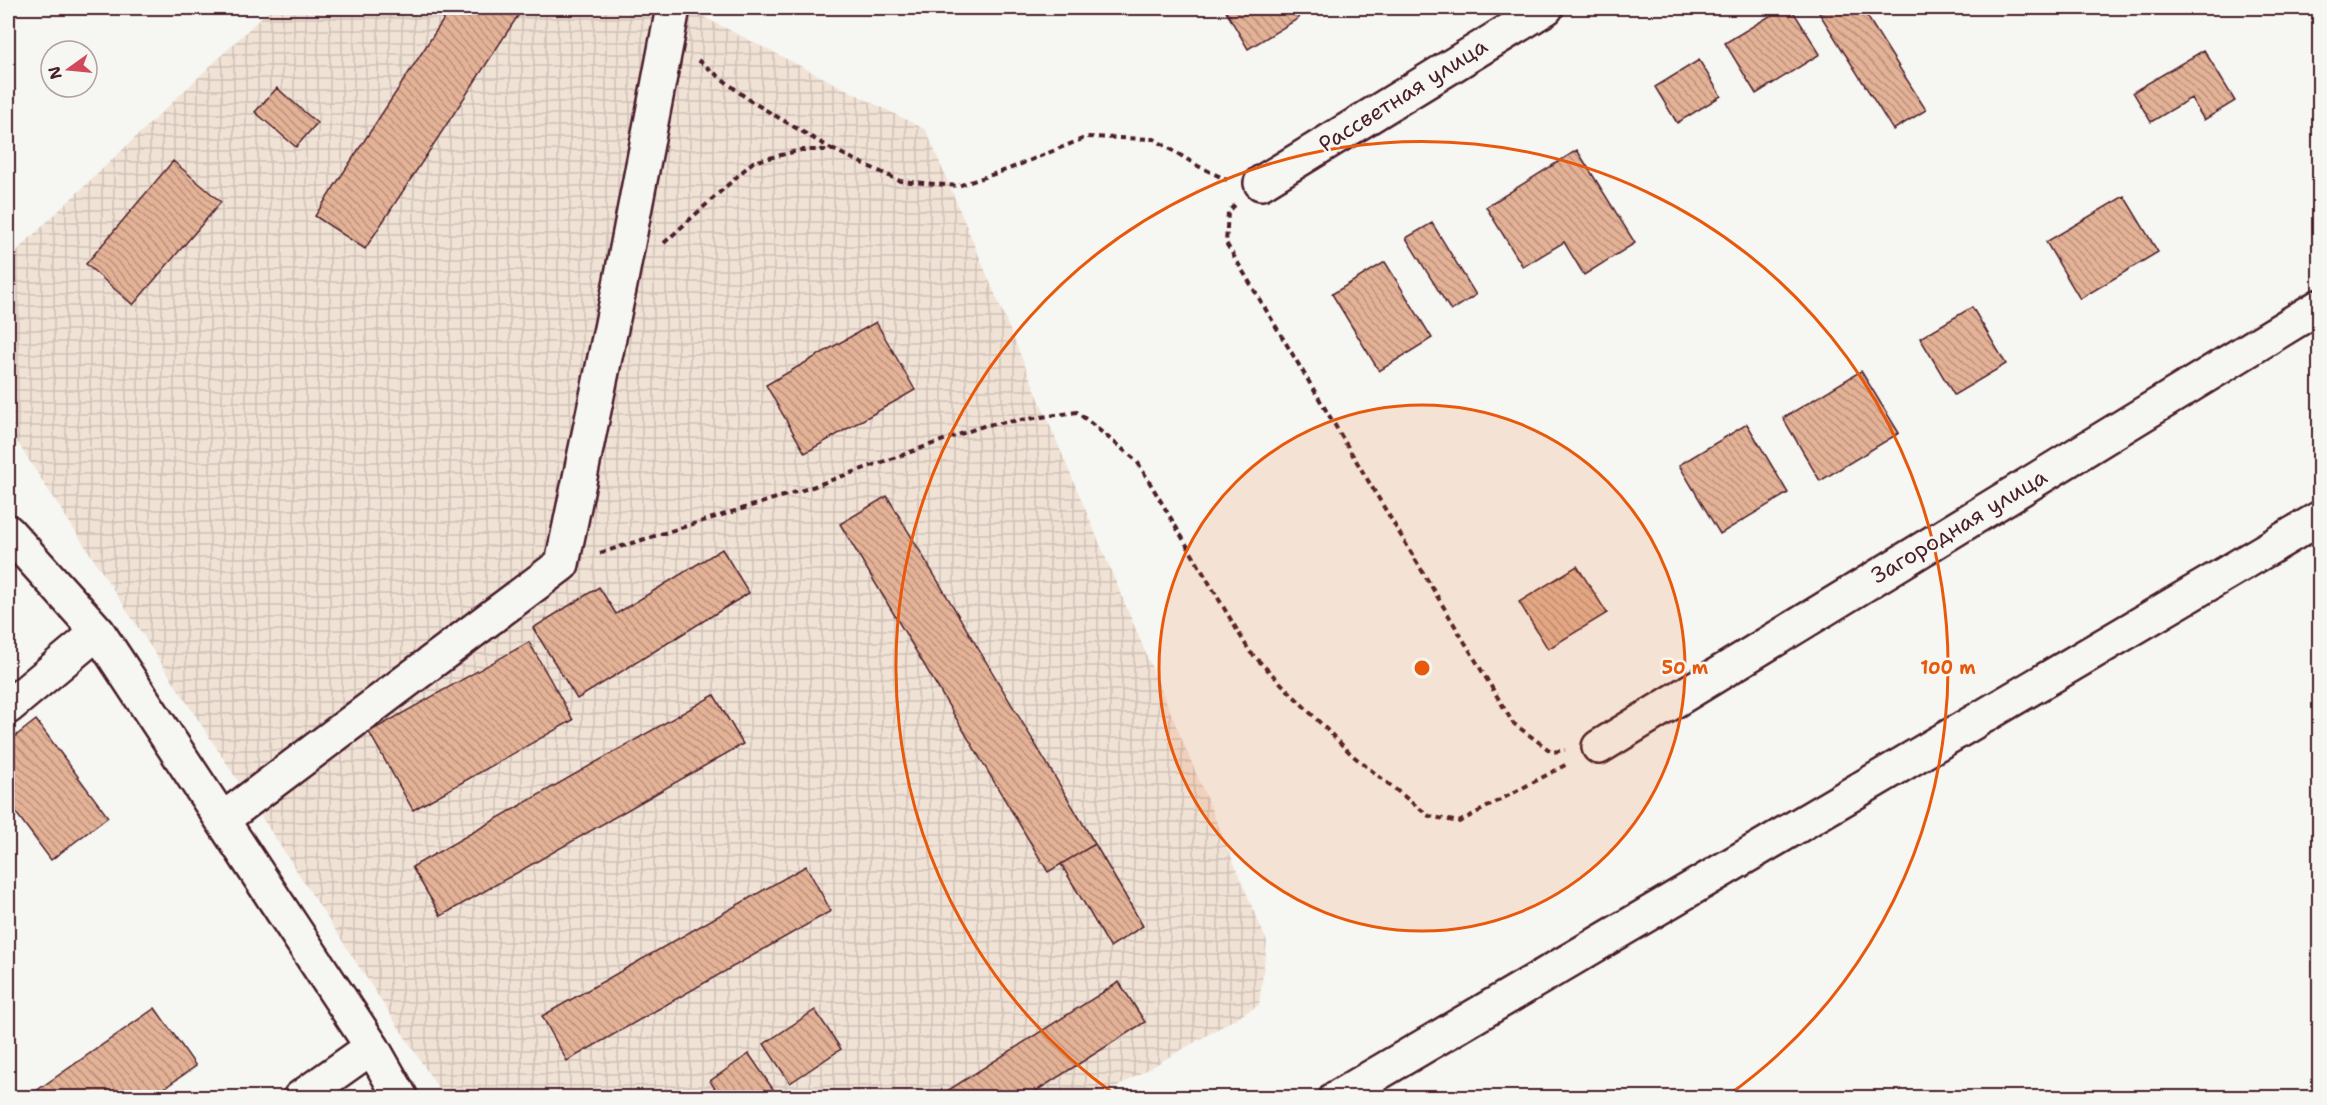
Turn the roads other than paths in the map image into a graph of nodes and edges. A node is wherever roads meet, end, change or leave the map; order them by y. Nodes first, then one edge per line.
1 (1546, 8) edge
2 (672, 12) edge
3 (1261, 183) road end
4 (2319, 306) edge
5 (2319, 518) edge
6 (8, 532) edge
7 (98, 632) junction
8 (8, 707) edge
9 (1599, 747) road end
10 (222, 820) junction
11 (372, 1047) junction
12 (300, 1098) edge
13 (401, 1098) edge
14 (1336, 1098) edge

1 - 3 street, Рассветная улица
2 - 10 street
4 - 9 street, Загородная улица
5 - 14 street
6 - 7 street
7 - 8 street
7 - 10 street
10 - 11 street
11 - 12 street
11 - 13 street

